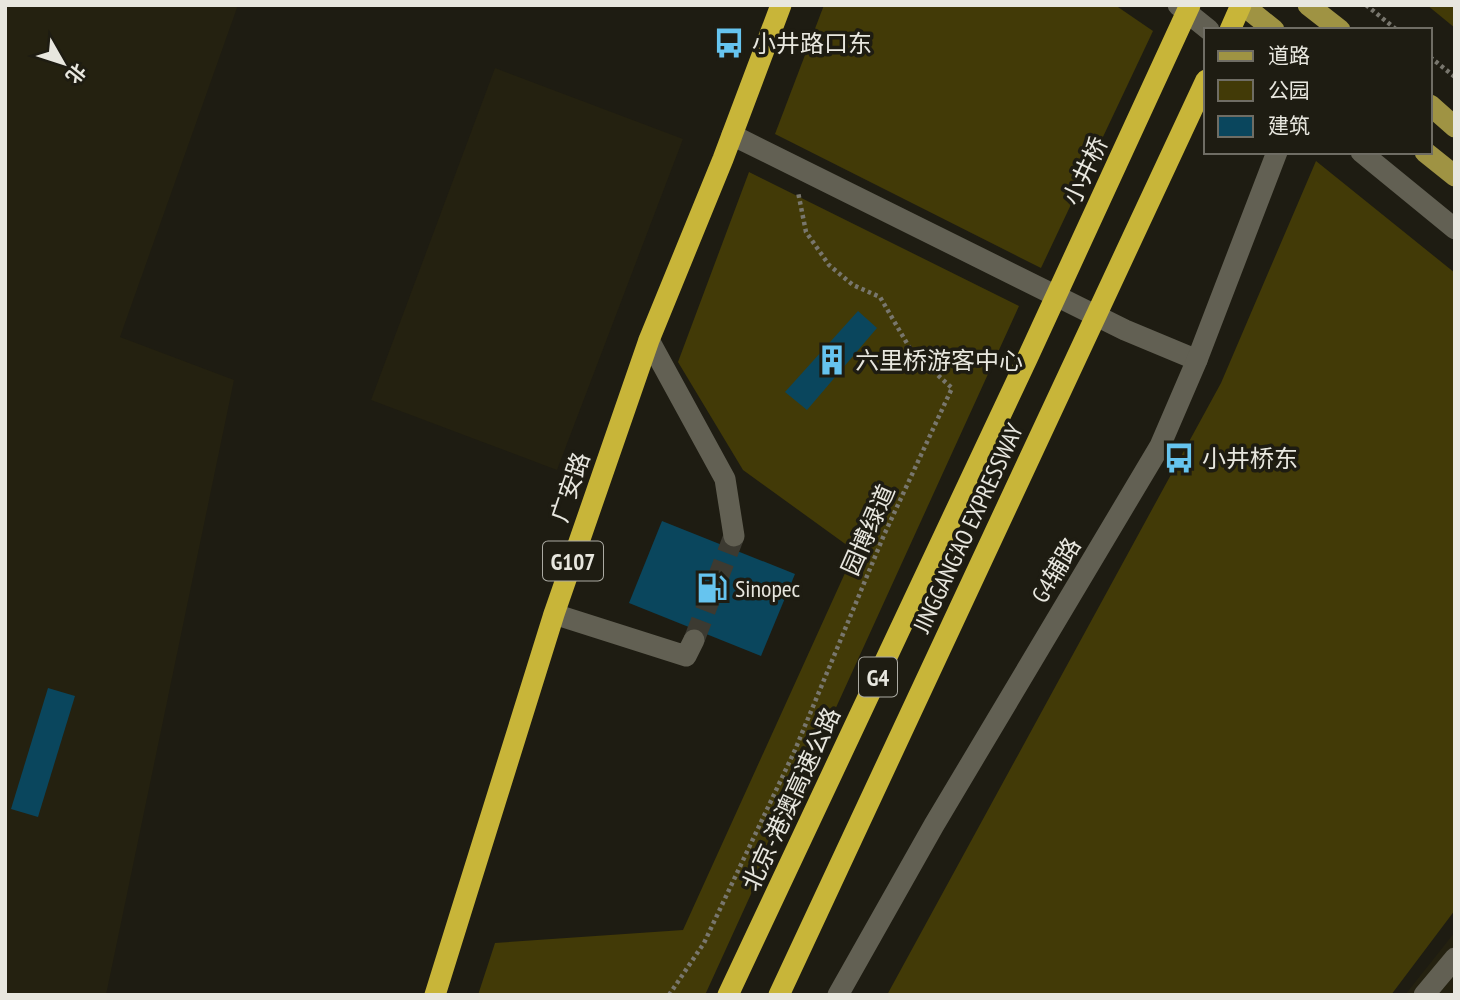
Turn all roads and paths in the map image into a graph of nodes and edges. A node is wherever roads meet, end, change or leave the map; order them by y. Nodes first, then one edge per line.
1 (781, 5) edge
2 (1178, 5) edge
3 (1190, 5) edge
4 (1242, 5) edge
5 (1366, 5) edge
6 (1207, 28) edge
7 (1231, 28) edge
8 (1271, 28) edge
9 (1395, 28) edge
10 (1432, 59) edge
11 (1455, 77) edge
12 (1204, 84) edge
13 (1432, 107) edge
14 (1455, 127) edge
15 (732, 135) junction
16 (1276, 154) edge
17 (1363, 154) edge
18 (1428, 154) edge
19 (1455, 176) edge
20 (788, 186) dead end
21 (1455, 229) edge
22 (649, 340) junction
23 (1027, 359) joint
24 (1197, 360) junction
25 (734, 536) tunnel mouth
26 (554, 614) junction
27 (694, 640) tunnel mouth
28 (1455, 958) edge
29 (435, 995) edge
30 (669, 995) edge
31 (728, 995) edge
32 (779, 995) edge
33 (838, 995) edge
34 (1424, 995) edge

1 - 15 highway, 广安路 / G107
2 - 6 street
3 - 23 highway, 小井桥 / G4
4 - 7 highway
4 - 8 main road
5 - 9 path
10 - 11 path
12 - 32 highway, JINGGANG'AO EXPRESSWAY / G4
13 - 14 main road
15 - 22 highway, 广安路 / G107
15 - 24 street
16 - 24 street, G4辅路
17 - 21 street
18 - 19 main road
20 - 30 path, 园博绿道
22 - 25 street
22 - 26 highway, 广安路 / G107
23 - 31 highway, 北京-港澳高速公路 / G4
24 - 33 street, G4辅路
26 - 27 street
26 - 29 highway, 广安路 / G107
28 - 34 street

